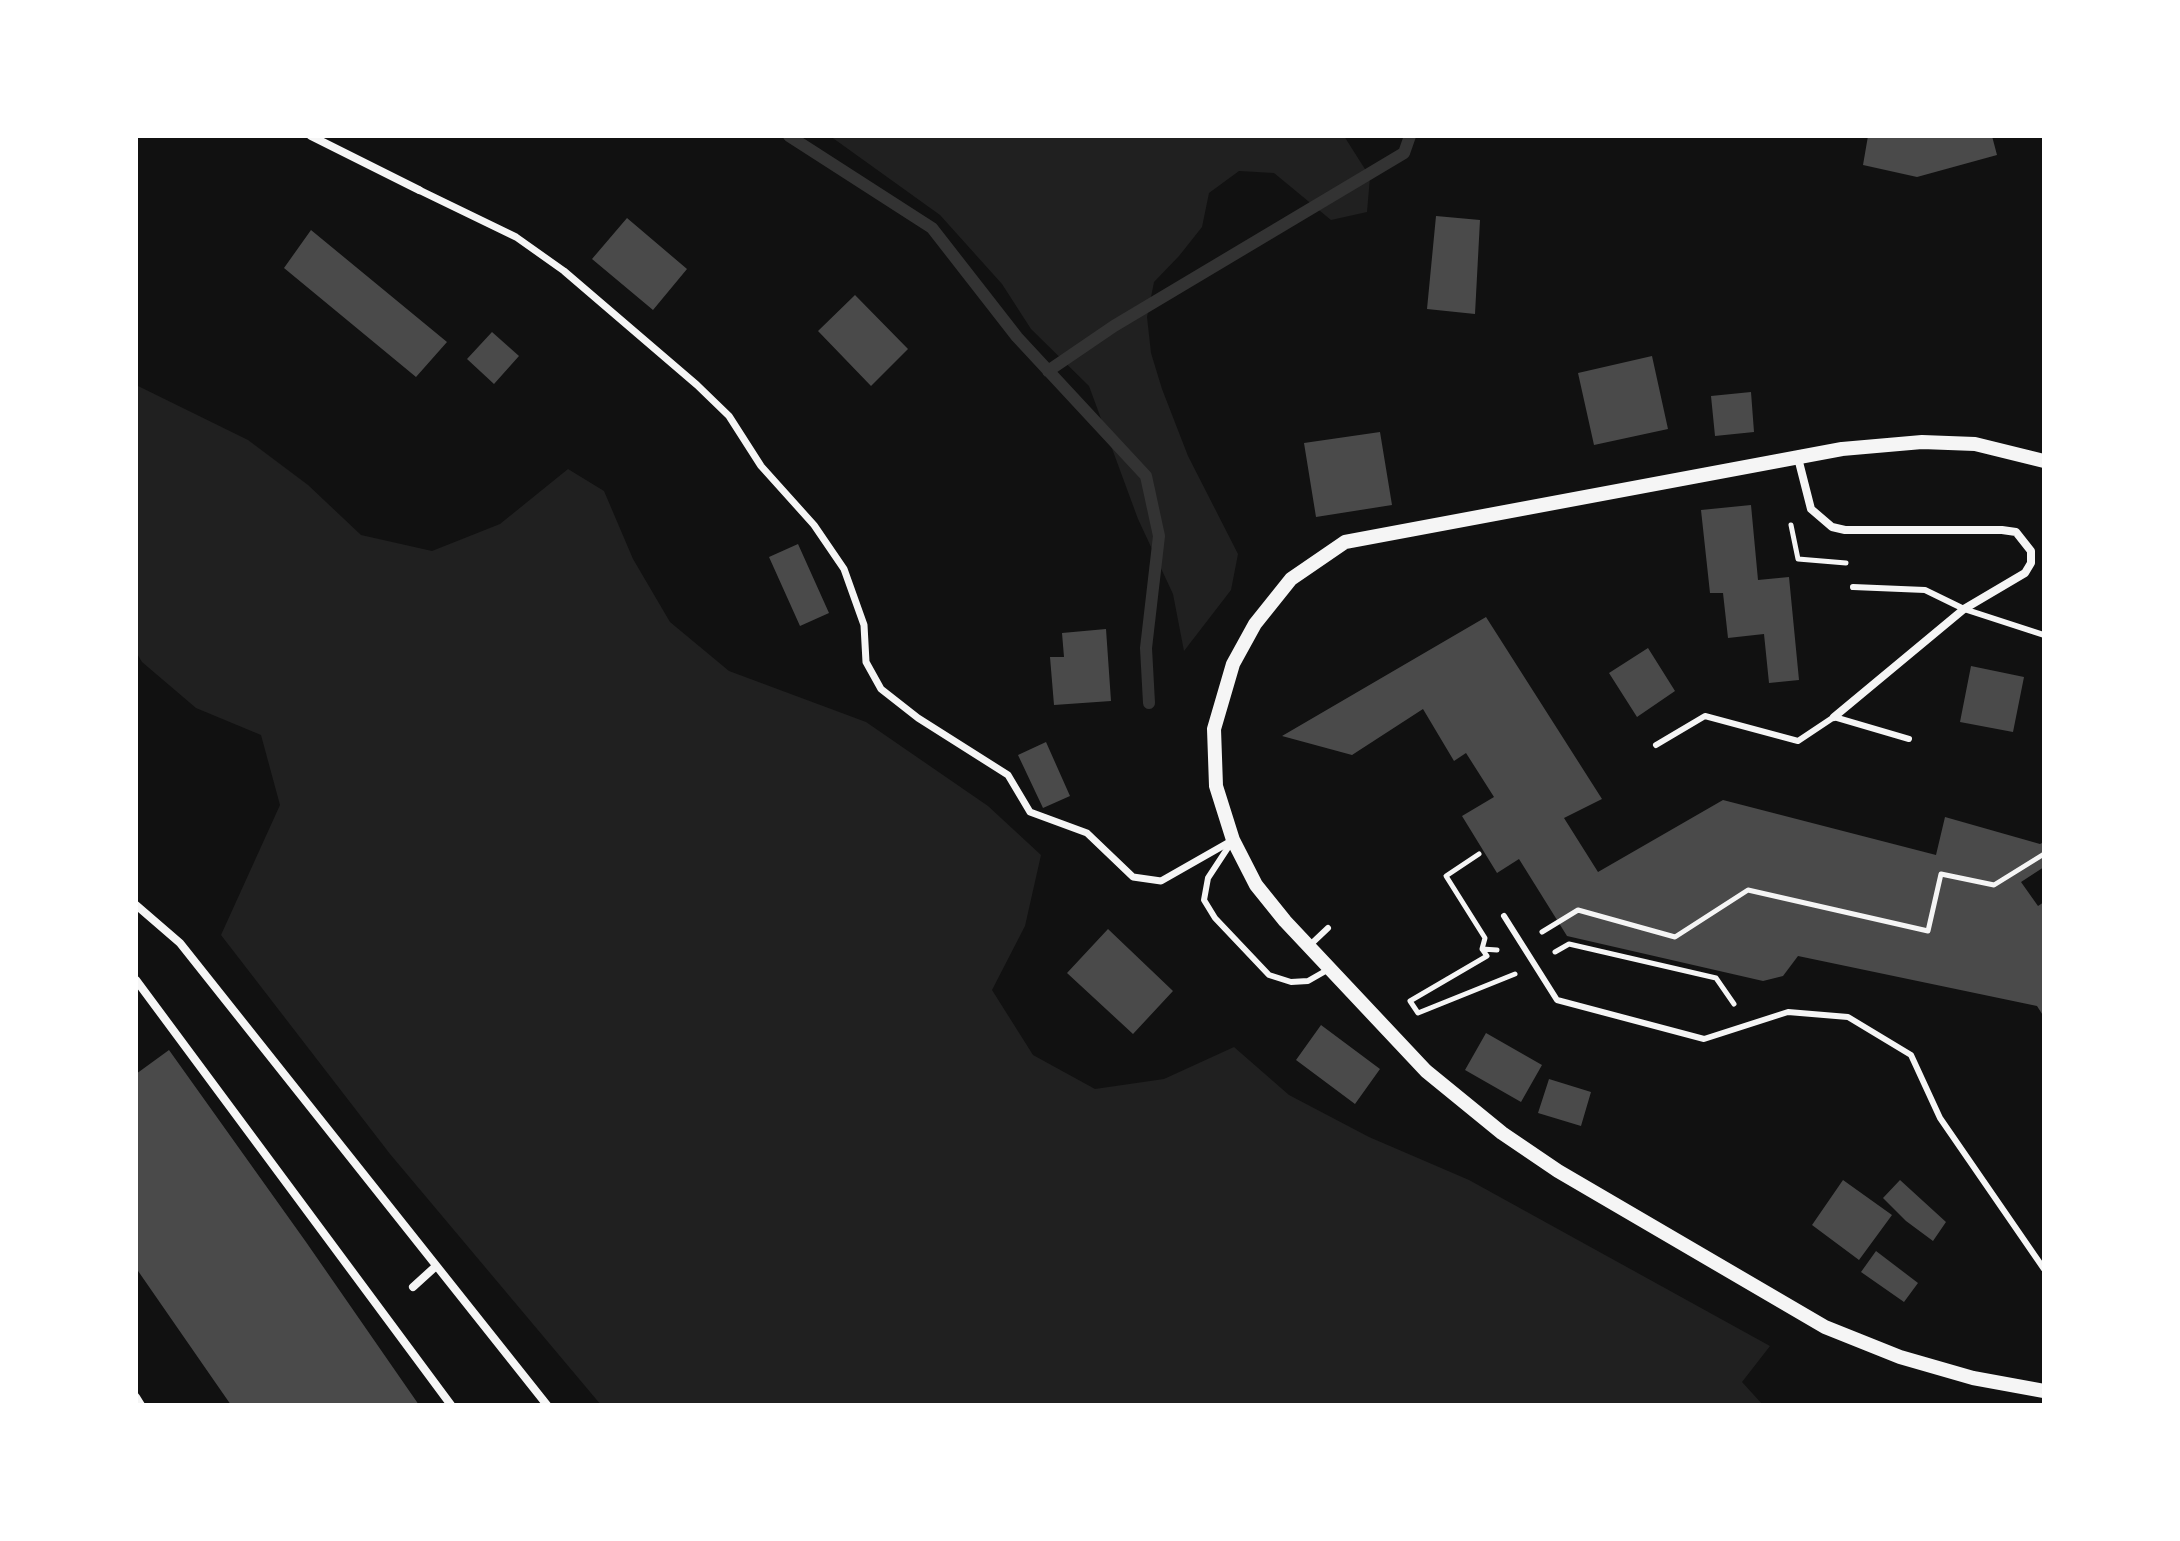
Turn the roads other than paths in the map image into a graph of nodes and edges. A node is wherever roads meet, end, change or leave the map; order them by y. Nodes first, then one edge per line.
1 (311, 136) edge
2 (419, 190) joint
3 (1798, 458) junction
4 (2044, 461) edge
5 (1853, 587) dead end
6 (1964, 609) junction
7 (2044, 635) edge
8 (1834, 717) junction
9 (1909, 739) dead end
10 (1656, 745) dead end
11 (1233, 840) junction
12 (136, 905) edge
13 (1504, 916) dead end
14 (1328, 928) dead end
15 (1309, 946) junction
16 (1329, 969) junction
17 (136, 980) edge
18 (2041, 1260) edge
19 (435, 1267) junction
20 (2044, 1269) edge
21 (413, 1287) dead end
22 (2044, 1391) edge
23 (136, 1397) edge
24 (141, 1405) edge
25 (451, 1405) edge
26 (547, 1405) edge

1 - 2 street
2 - 11 street
3 - 4 street
3 - 6 street
3 - 11 street
5 - 6 lane
6 - 7 lane
6 - 8 street
8 - 9 lane
8 - 10 lane
11 - 15 street
11 - 16 lane
12 - 19 street
13 - 18 lane
14 - 15 lane
15 - 16 street
16 - 22 street
17 - 25 street
18 - 20 lane
19 - 21 street
19 - 26 street
23 - 24 street

